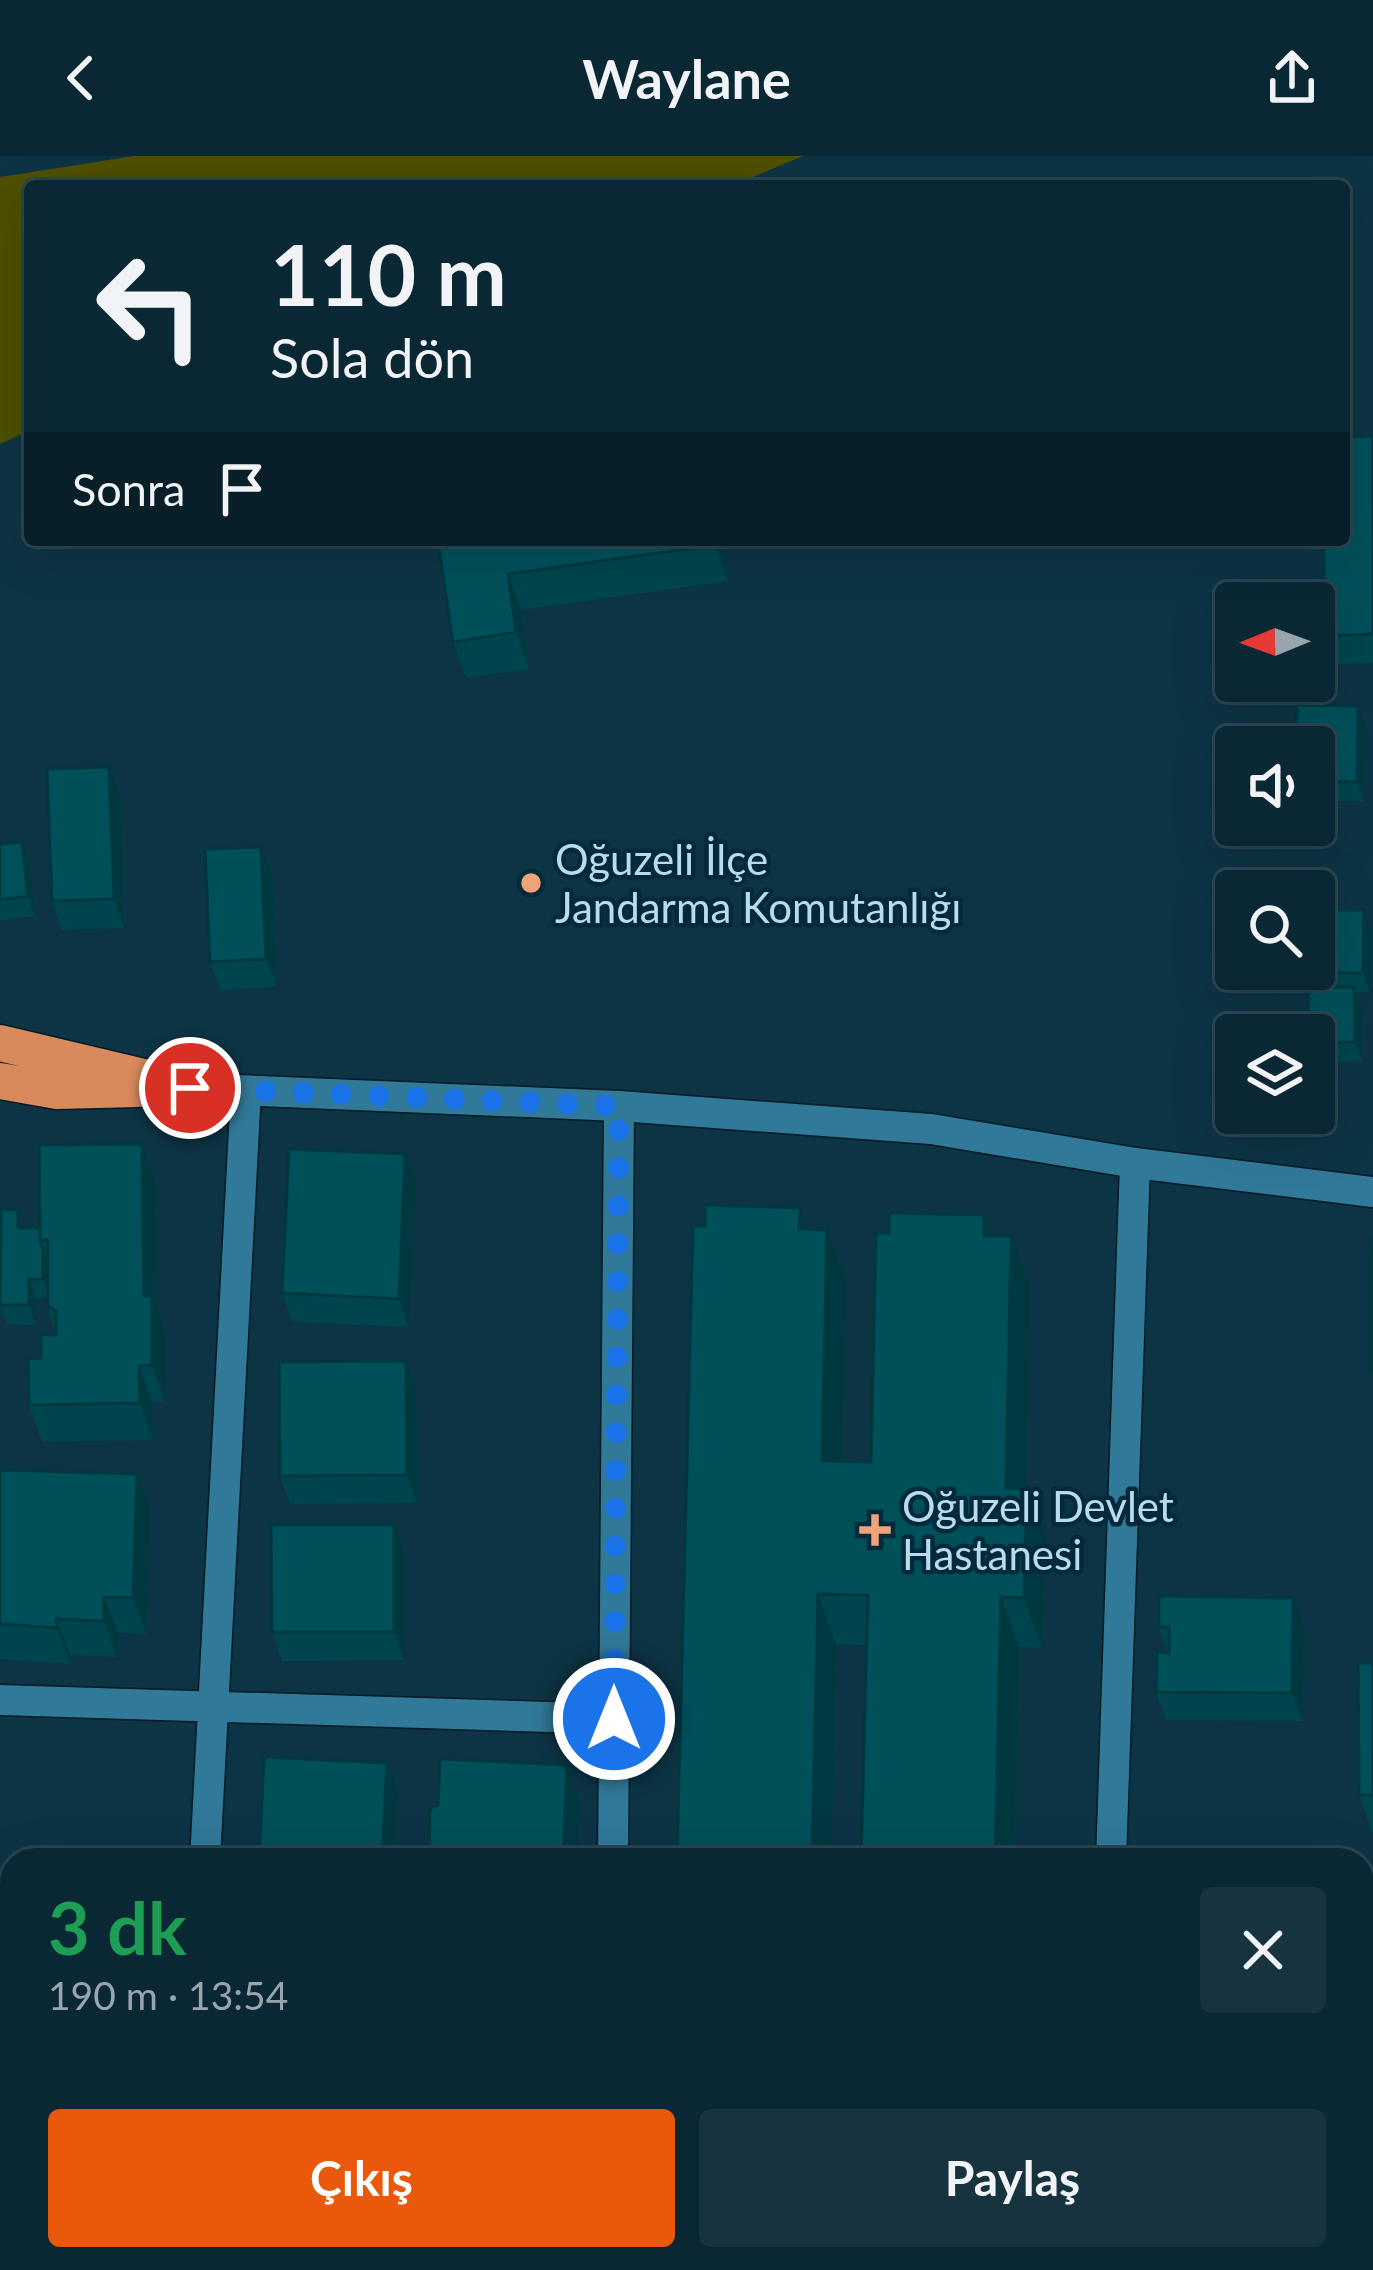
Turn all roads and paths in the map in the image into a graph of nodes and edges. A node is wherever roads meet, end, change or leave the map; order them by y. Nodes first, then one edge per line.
1 (0, 1043) edge
2 (0, 1081) edge
3 (190, 1088) junction
4 (246, 1091) junction
5 (619, 1106) junction
6 (1135, 1162) junction
7 (1373, 1192) edge
8 (0, 1700) edge
9 (214, 1706) junction
10 (614, 1719) junction
11 (206, 1848) edge
12 (613, 1848) edge
13 (1111, 1848) edge

1 - 3 highway
2 - 3 highway
3 - 4 street
4 - 5 street
4 - 9 street
5 - 6 street
5 - 10 street
6 - 7 street
6 - 13 street
8 - 9 street
9 - 10 street
9 - 11 street
10 - 12 street

